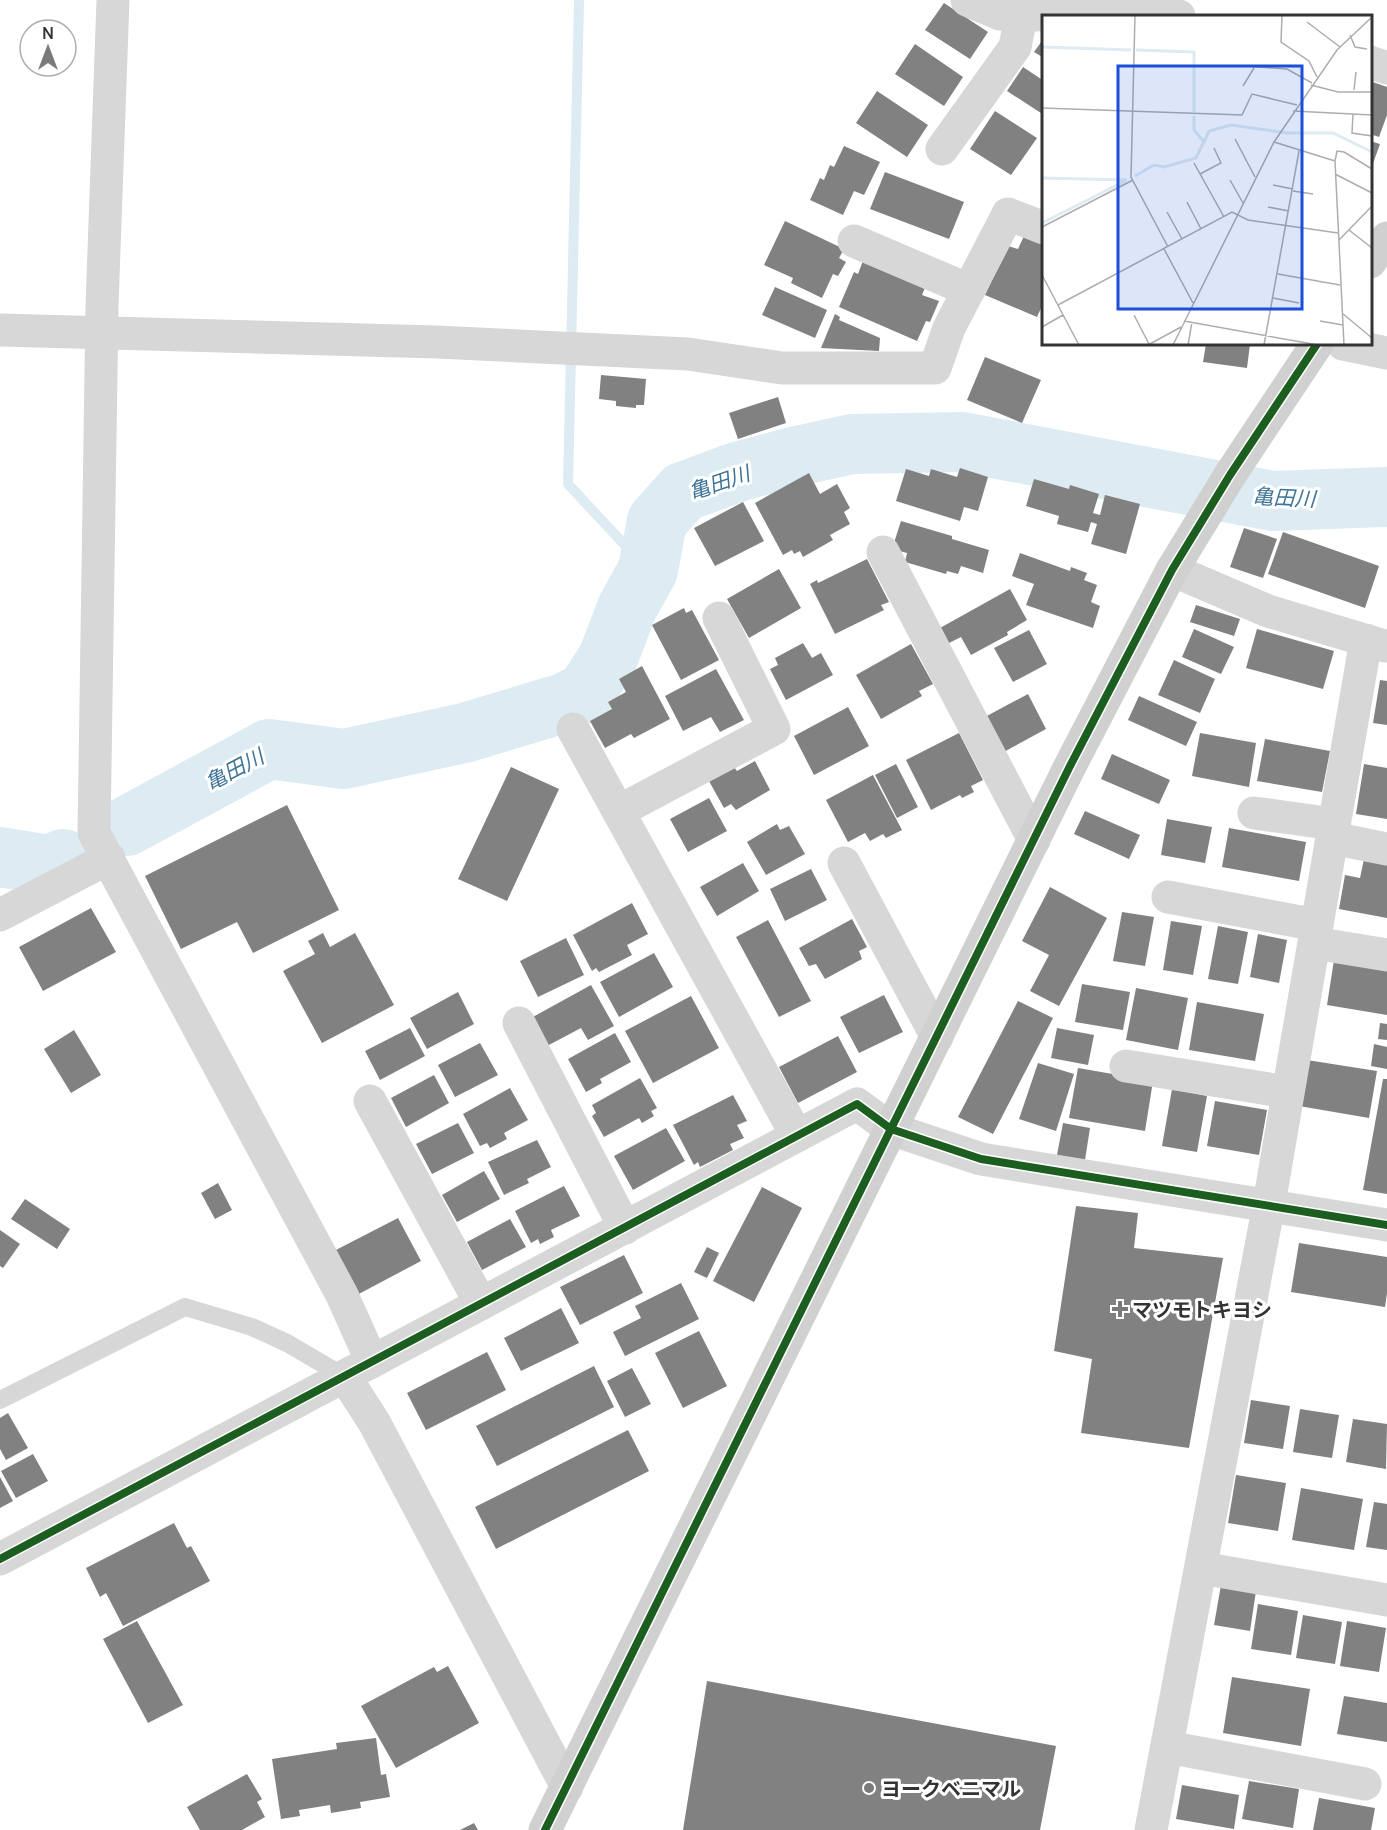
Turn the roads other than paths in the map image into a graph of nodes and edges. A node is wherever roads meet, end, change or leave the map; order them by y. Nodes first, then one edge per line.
1 (113, 0) edge
2 (967, 0) edge
3 (1174, 15) edge
4 (1021, 16) junction
5 (1372, 62) edge
6 (1387, 68) edge
7 (942, 149) dead end
8 (1042, 227) edge
9 (1387, 238) edge
10 (854, 241) dead end
11 (1372, 260) edge
12 (969, 290) junction
13 (0, 330) edge
14 (102, 333) junction
15 (1316, 345) edge
16 (1348, 345) edge
17 (1387, 353) edge
18 (883, 552) dead end
19 (1172, 570) junction
20 (719, 618) dead end
21 (1376, 643) edge
22 (573, 729) dead end
23 (619, 811) junction
24 (1254, 813) dead end
25 (1333, 831) junction
26 (1034, 840) junction
27 (1387, 849) edge
28 (109, 858) junction
29 (844, 862) dead end
30 (1168, 897) dead end
31 (0, 915) edge
32 (1315, 934) junction
33 (1387, 955) edge
34 (519, 1023) dead end
35 (937, 1036) junction
36 (1126, 1066) dead end
37 (1288, 1092) junction
38 (370, 1101) dead end
39 (891, 1129) junction
40 (797, 1136) junction
41 (1269, 1204) junction
42 (1387, 1225) edge
43 (625, 1228) junction
44 (481, 1304) junction
45 (358, 1370) junction
46 (0, 1400) edge
47 (0, 1559) edge
48 (1200, 1568) junction
49 (1387, 1600) edge
50 (1167, 1747) junction
51 (1365, 1784) dead end
52 (567, 1787) junction
53 (545, 1830) edge
54 (1151, 1830) edge

1 - 14 street
2 - 4 street
3 - 4 street
4 - 7 street
5 - 6 street
8 - 12 street
9 - 11 street
10 - 12 street
12 - 14 street
13 - 14 street
14 - 28 street
15 - 19 street
16 - 17 street
18 - 26 street
19 - 21 street
19 - 26 street
20 - 23 street
21 - 25 street
22 - 23 street
23 - 40 street
24 - 25 street
25 - 27 street
25 - 32 street
26 - 35 street
28 - 31 street
28 - 45 street
29 - 35 street
30 - 32 street
32 - 33 street
32 - 37 street
34 - 43 street
35 - 39 street
36 - 37 street
37 - 41 street
38 - 44 street
39 - 40 street
39 - 41 street
39 - 52 street
40 - 43 street
41 - 42 street
41 - 48 street
43 - 44 street
44 - 45 street
45 - 46 lane
45 - 47 street
45 - 52 street
48 - 49 street
48 - 50 street
50 - 51 street
50 - 54 street
52 - 53 street

